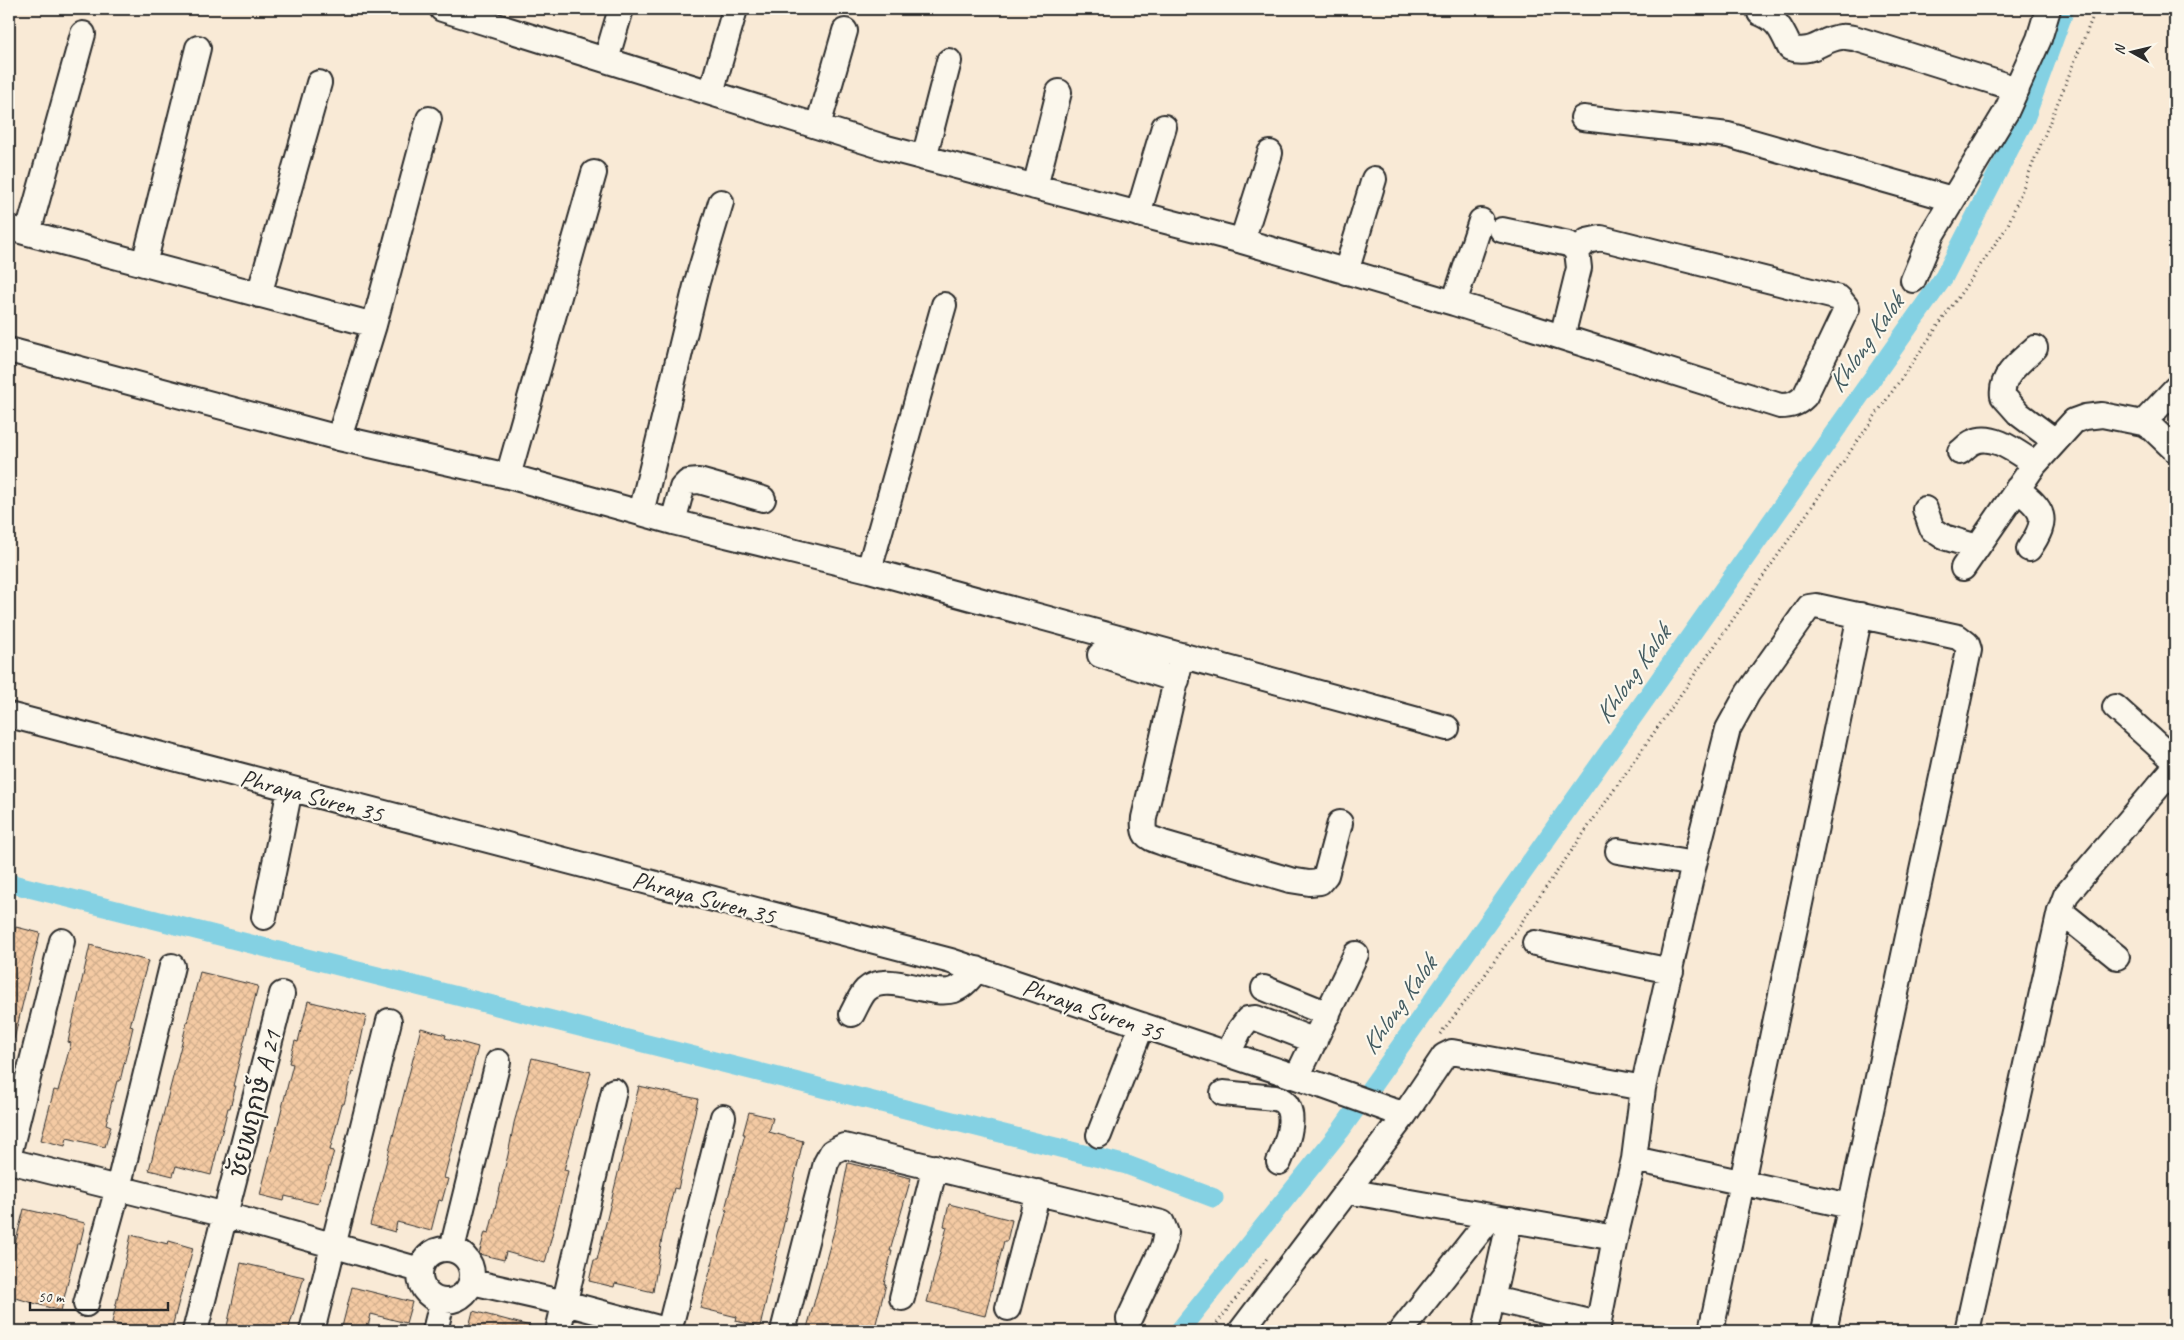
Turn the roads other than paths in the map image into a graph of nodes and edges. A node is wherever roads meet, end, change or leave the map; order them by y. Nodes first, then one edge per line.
1 (442, 9) edge
2 (621, 9) edge
3 (735, 9) edge
4 (2048, 9) edge
5 (1760, 13) dead end
6 (503, 18) edge
7 (844, 31) dead end
8 (83, 34) dead end
9 (198, 48) dead end
10 (606, 60) junction
11 (949, 61) dead end
12 (319, 83) dead end
13 (2017, 89) junction
14 (1059, 92) dead end
15 (711, 93) junction
16 (1583, 118) dead end
17 (429, 119) dead end
18 (818, 126) junction
19 (1164, 127) dead end
20 (1270, 153) dead end
21 (924, 158) junction
22 (594, 173) dead end
23 (1374, 179) dead end
24 (1035, 187) junction
25 (1952, 199) junction
26 (721, 202) dead end
27 (1138, 214) junction
28 (19, 231) edge
29 (1242, 241) junction
30 (1577, 251) junction
31 (144, 264) junction
32 (1346, 272) junction
33 (1913, 280) dead end
34 (259, 295) junction
35 (1454, 303) junction
36 (944, 305) dead end
37 (374, 325) junction
38 (1562, 337) junction
39 (2035, 348) dead end
40 (9, 350) edge
41 (2175, 389) edge
42 (2143, 423) junction
43 (339, 438) junction
44 (2055, 441) junction
45 (2175, 450) edge
46 (1960, 452) dead end
47 (2034, 464) junction
48 (508, 476) junction
49 (2017, 489) junction
50 (763, 499) dead end
51 (1925, 509) dead end
52 (641, 513) junction
53 (673, 522) junction
54 (1977, 547) junction
55 (2028, 549) dead end
56 (1963, 568) dead end
57 (869, 570) junction
58 (1860, 615) junction
59 (1100, 655) dead end
60 (1182, 656) junction
61 (1177, 680) junction
62 (2115, 706) dead end
63 (9, 715) edge
64 (1447, 728) dead end
65 (2175, 761) edge
66 (2175, 768) edge
67 (290, 789) junction
68 (1340, 822) dead end
69 (1618, 851) dead end
70 (1694, 864) junction
71 (2060, 911) junction
72 (264, 917) dead end
73 (62, 941) dead end
74 (1535, 943) dead end
75 (1356, 954) dead end
76 (2117, 957) dead end
77 (172, 966) dead end
78 (977, 969) junction
79 (1671, 970) junction
80 (1264, 988) dead end
81 (282, 994) dead end
82 (852, 1014) dead end
83 (1328, 1014) junction
84 (389, 1022) dead end
85 (1142, 1025) junction
86 (1315, 1040) junction
87 (1228, 1054) junction
88 (498, 1062) dead end
89 (1290, 1075) junction
90 (1644, 1088) junction
91 (614, 1091) dead end
92 (1223, 1094) dead end
93 (1275, 1098) junction
94 (1398, 1112) junction
95 (723, 1117) dead end
96 (1100, 1135) dead end
97 (9, 1154) edge
98 (1634, 1159) junction
99 (9, 1161) edge
100 (1279, 1162) dead end
101 (935, 1167) junction
102 (1742, 1183) junction
103 (118, 1188) junction
104 (1347, 1191) junction
105 (1038, 1192) junction
106 (1850, 1206) junction
107 (226, 1215) junction
108 (1500, 1218) junction
109 (1615, 1238) junction
110 (335, 1246) junction
111 (452, 1250) junction
112 (420, 1270) junction
113 (472, 1282) junction
114 (902, 1298) dead end
115 (442, 1302) junction
116 (1506, 1302) dead end
117 (565, 1303) junction
118 (86, 1304) dead end
119 (1008, 1308) dead end
120 (1129, 1319) dead end
121 (1598, 1327) edge
122 (195, 1331) edge
123 (312, 1331) edge
124 (435, 1331) edge
125 (558, 1331) edge
126 (669, 1331) edge
127 (783, 1331) edge
128 (1240, 1331) edge
129 (1401, 1331) edge
130 (1485, 1331) edge
131 (1711, 1331) edge
132 (1824, 1331) edge
133 (1967, 1331) edge

1 - 6 street
2 - 10 street
3 - 15 street
4 - 13 street
5 - 13 street
6 - 10 street
7 - 18 street
8 - 28 street
9 - 31 street
10 - 15 street
11 - 21 street
12 - 34 street
13 - 25 street
14 - 24 street
15 - 18 street
16 - 25 street
17 - 37 street
18 - 21 street
19 - 27 street
20 - 29 street
21 - 24 street
22 - 48 street
23 - 32 street
24 - 27 street
25 - 33 street
26 - 52 street
27 - 29 street
28 - 31 street
29 - 32 street
30 - 35 street
30 - 38 street
30 - 38 street
31 - 34 street
32 - 35 street
34 - 37 street
35 - 38 street
36 - 57 street
37 - 43 street
39 - 44 street
40 - 43 street
41 - 42 street
42 - 44 street
42 - 45 street
43 - 48 street
44 - 47 street
46 - 47 street
47 - 49 street
48 - 52 street
49 - 54 street
49 - 55 street
50 - 53 street
51 - 54 street
52 - 53 street
53 - 57 street
54 - 56 street
57 - 60 street
58 - 70 street
58 - 102 street
58 - 106 street
59 - 61 street
60 - 61 street
60 - 64 street
61 - 68 street
62 - 65 street
63 - 67 street, Phraya Suren 35
66 - 71 street
67 - 72 street
67 - 78 street, Phraya Suren 35
69 - 70 street
70 - 79 street
71 - 76 street
71 - 133 street
73 - 97 street
74 - 79 street
75 - 83 street
77 - 103 street
78 - 82 street
78 - 85 street, Phraya Suren 35
79 - 90 street
80 - 83 street
81 - 107 street, ชัยพฤกษ์ A 21
83 - 86 street
84 - 110 street
85 - 87 street, Phraya Suren 35
85 - 96 street
86 - 87 street
86 - 89 street
87 - 89 street, Phraya Suren 35
88 - 111 street
89 - 93 street
89 - 94 street, Phraya Suren 35, bridge
90 - 94 street
90 - 98 street
91 - 117 street
92 - 93 street
93 - 100 street
94 - 104 street
95 - 126 street
98 - 102 street
98 - 109 street
99 - 103 street
101 - 105 street
101 - 114 street
101 - 127 street
102 - 106 street
102 - 131 street
103 - 107 street
103 - 118 street
104 - 108 street
104 - 128 street
105 - 119 street
105 - 120 street
106 - 132 street
107 - 110 street
107 - 122 street, ชัยพฤกษ์ A 21
108 - 109 street
108 - 129 street
108 - 130 street
109 - 121 street
110 - 112 street
110 - 123 street
111 - 112 street
111 - 113 street
112 - 115 street
113 - 115 street
113 - 117 street
115 - 124 street
116 - 121 street
117 - 125 street
117 - 126 street

